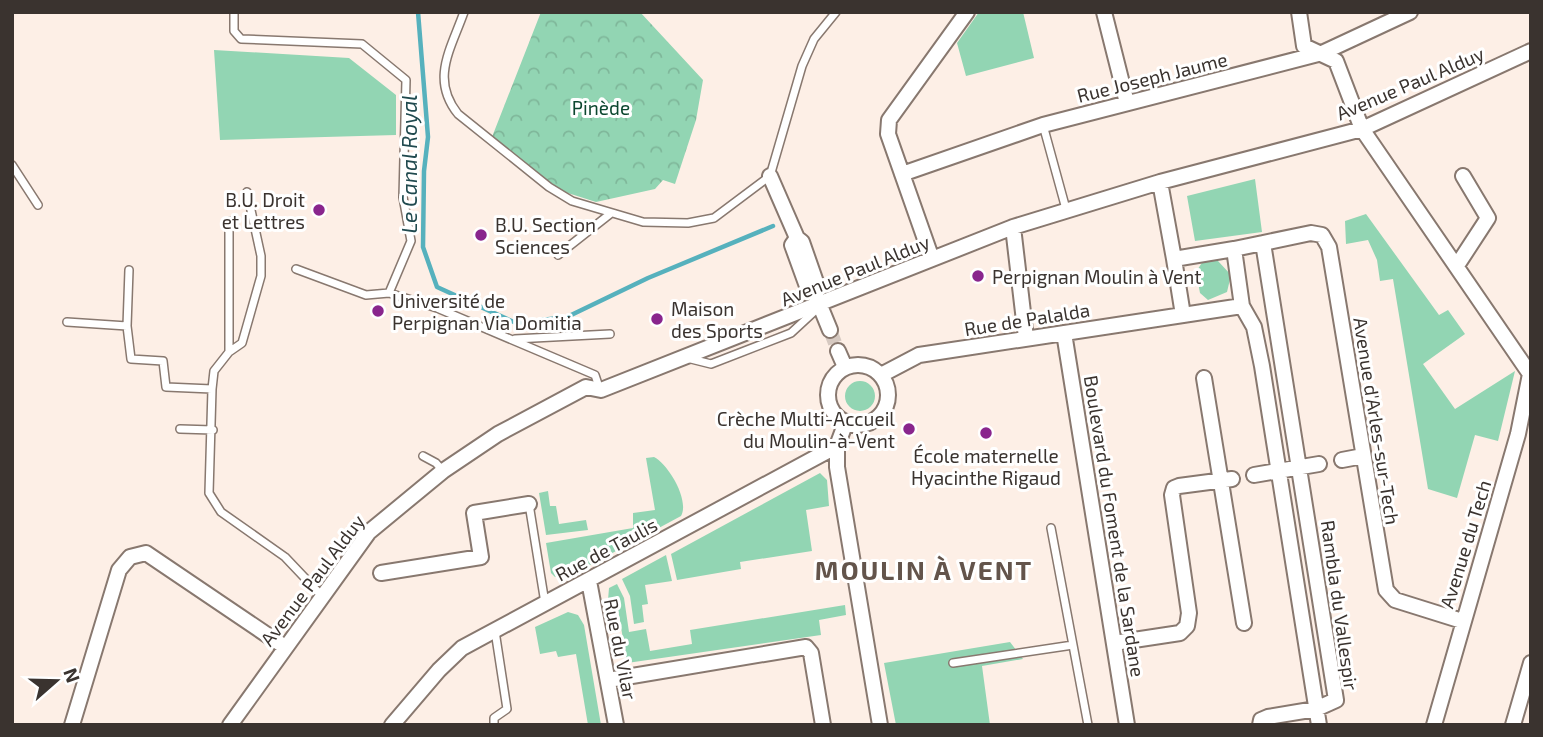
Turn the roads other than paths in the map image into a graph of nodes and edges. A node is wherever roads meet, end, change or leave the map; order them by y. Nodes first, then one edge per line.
1 (234, 12) edge
2 (464, 12) edge
3 (835, 12) edge
4 (967, 12) edge
5 (1104, 12) edge
6 (1299, 12) edge
7 (1410, 12) edge
8 (1531, 51) edge
9 (1322, 54) junction
10 (1127, 103) junction
11 (1043, 125) junction
12 (1363, 129) junction
13 (12, 165) edge
14 (902, 174) junction
15 (770, 176) junction
16 (1463, 176) dead end
17 (1160, 182) junction
18 (247, 192) dead end
19 (38, 205) dead end
20 (1066, 209) junction
21 (610, 214) junction
22 (229, 221) dead end
23 (1013, 227) junction
24 (1264, 243) junction
25 (1234, 249) junction
26 (558, 255) dead end
27 (932, 259) junction
28 (1174, 259) junction
29 (1458, 264) junction
30 (296, 269) dead end
31 (129, 270) dead end
32 (389, 293) junction
33 (817, 298) junction
34 (1242, 306) junction
35 (1183, 316) junction
36 (67, 322) dead end
37 (127, 326) junction
38 (830, 330) tunnel mouth
39 (1064, 333) junction
40 (610, 334) dead end
41 (1026, 338) junction
42 (511, 339) junction
43 (838, 351) tunnel mouth
44 (229, 352) junction
45 (845, 368) junction
46 (1531, 374) edge
47 (881, 375) junction
48 (1204, 378) dead end
49 (212, 388) junction
50 (601, 390) junction
51 (846, 422) junction
52 (180, 429) dead end
53 (212, 430) junction
54 (837, 446) junction
55 (423, 456) dead end
56 (1363, 456) junction
57 (1342, 460) dead end
58 (1319, 464) dead end
59 (1300, 467) junction
60 (443, 471) junction
61 (1277, 471) junction
62 (1254, 475) dead end
63 (1226, 480) junction
64 (529, 504) joint
65 (1051, 528) dead end
66 (381, 573) dead end
67 (589, 581) junction
68 (321, 596) junction
69 (546, 603) junction
70 (1462, 621) junction
71 (1244, 623) dead end
72 (495, 630) junction
73 (1114, 643) junction
74 (1073, 645) junction
75 (285, 647) junction
76 (953, 663) dead end
77 (1531, 664) edge
78 (608, 680) junction
79 (1316, 709) junction
80 (72, 725) edge
81 (229, 725) edge
82 (393, 725) edge
83 (494, 725) edge
84 (616, 725) edge
85 (823, 725) edge
86 (880, 725) edge
87 (1088, 725) edge
88 (1127, 725) edge
89 (1260, 725) edge
90 (1318, 725) edge
91 (1434, 725) edge
92 (1513, 725) edge

1 - 32 lane
2 - 21 lane
3 - 15 lane
4 - 14 street
5 - 10 street
6 - 9 street
7 - 9 street, Rue Joseph Jaume
8 - 12 street, Avenue Paul Alduy
9 - 10 street, Rue Joseph Jaume
9 - 12 street
10 - 11 street, Rue Joseph Jaume
11 - 14 street, Rue Joseph Jaume
11 - 20 lane
12 - 17 street, Avenue Paul Alduy
12 - 29 street
13 - 19 lane
14 - 27 street
15 - 21 lane
15 - 33 street
16 - 29 street
17 - 20 street, Avenue Paul Alduy
17 - 28 street
18 - 44 lane
20 - 23 street, Avenue Paul Alduy
21 - 26 lane
22 - 44 lane
23 - 27 street, Avenue Paul Alduy
23 - 41 street
24 - 25 street
24 - 56 street, Avenue d'Arles-sur-Tech
24 - 59 street, Rambla du Vallespir
25 - 28 street
25 - 34 street, Rambla du Vallespir
27 - 33 street, Avenue Paul Alduy
28 - 35 street
29 - 46 street
30 - 32 lane
31 - 37 lane
32 - 42 lane
33 - 38 street
33 - 50 street, Avenue Paul Alduy
34 - 35 street, Rue de Palalda
34 - 61 street, Rambla du Vallespir
35 - 39 street, Rue de Palalda
36 - 37 lane
37 - 49 lane
39 - 41 street, Rue de Palalda
39 - 73 street, Boulevard du Foment de la Sardane
40 - 42 lane
41 - 47 street, Rue de Palalda
42 - 50 lane
43 - 45 street
44 - 49 lane
45 - 47 street
45 - 51 street
46 - 70 street, Avenue du Tech
47 - 51 street
48 - 63 street
49 - 53 lane
50 - 60 street, Avenue Paul Alduy
51 - 54 street
52 - 53 lane
53 - 68 lane
54 - 67 street, Rue de Taulis
54 - 86 street
55 - 60 lane
56 - 57 street
56 - 70 street, Avenue d'Arles-sur-Tech
58 - 59 street
59 - 61 street
59 - 79 street, Rambla du Vallespir
60 - 68 street, Avenue Paul Alduy
61 - 62 street
61 - 79 street, Rambla du Vallespir
63 - 71 street
63 - 73 street
64 - 66 street
64 - 69 lane
65 - 74 lane
67 - 69 street, Rue de Taulis
67 - 78 street, Rue du Vilar
68 - 75 street, Avenue Paul Alduy
69 - 72 street, Rue de Taulis
70 - 91 street, Avenue du Tech
72 - 82 street, Rue de Taulis
72 - 83 lane
73 - 88 street, Boulevard du Foment de la Sardane
74 - 76 lane
74 - 87 lane
75 - 80 street
75 - 81 street, Avenue Paul Alduy
77 - 92 street
78 - 84 street, Rue du Vilar
78 - 85 street
79 - 89 street
79 - 90 street

